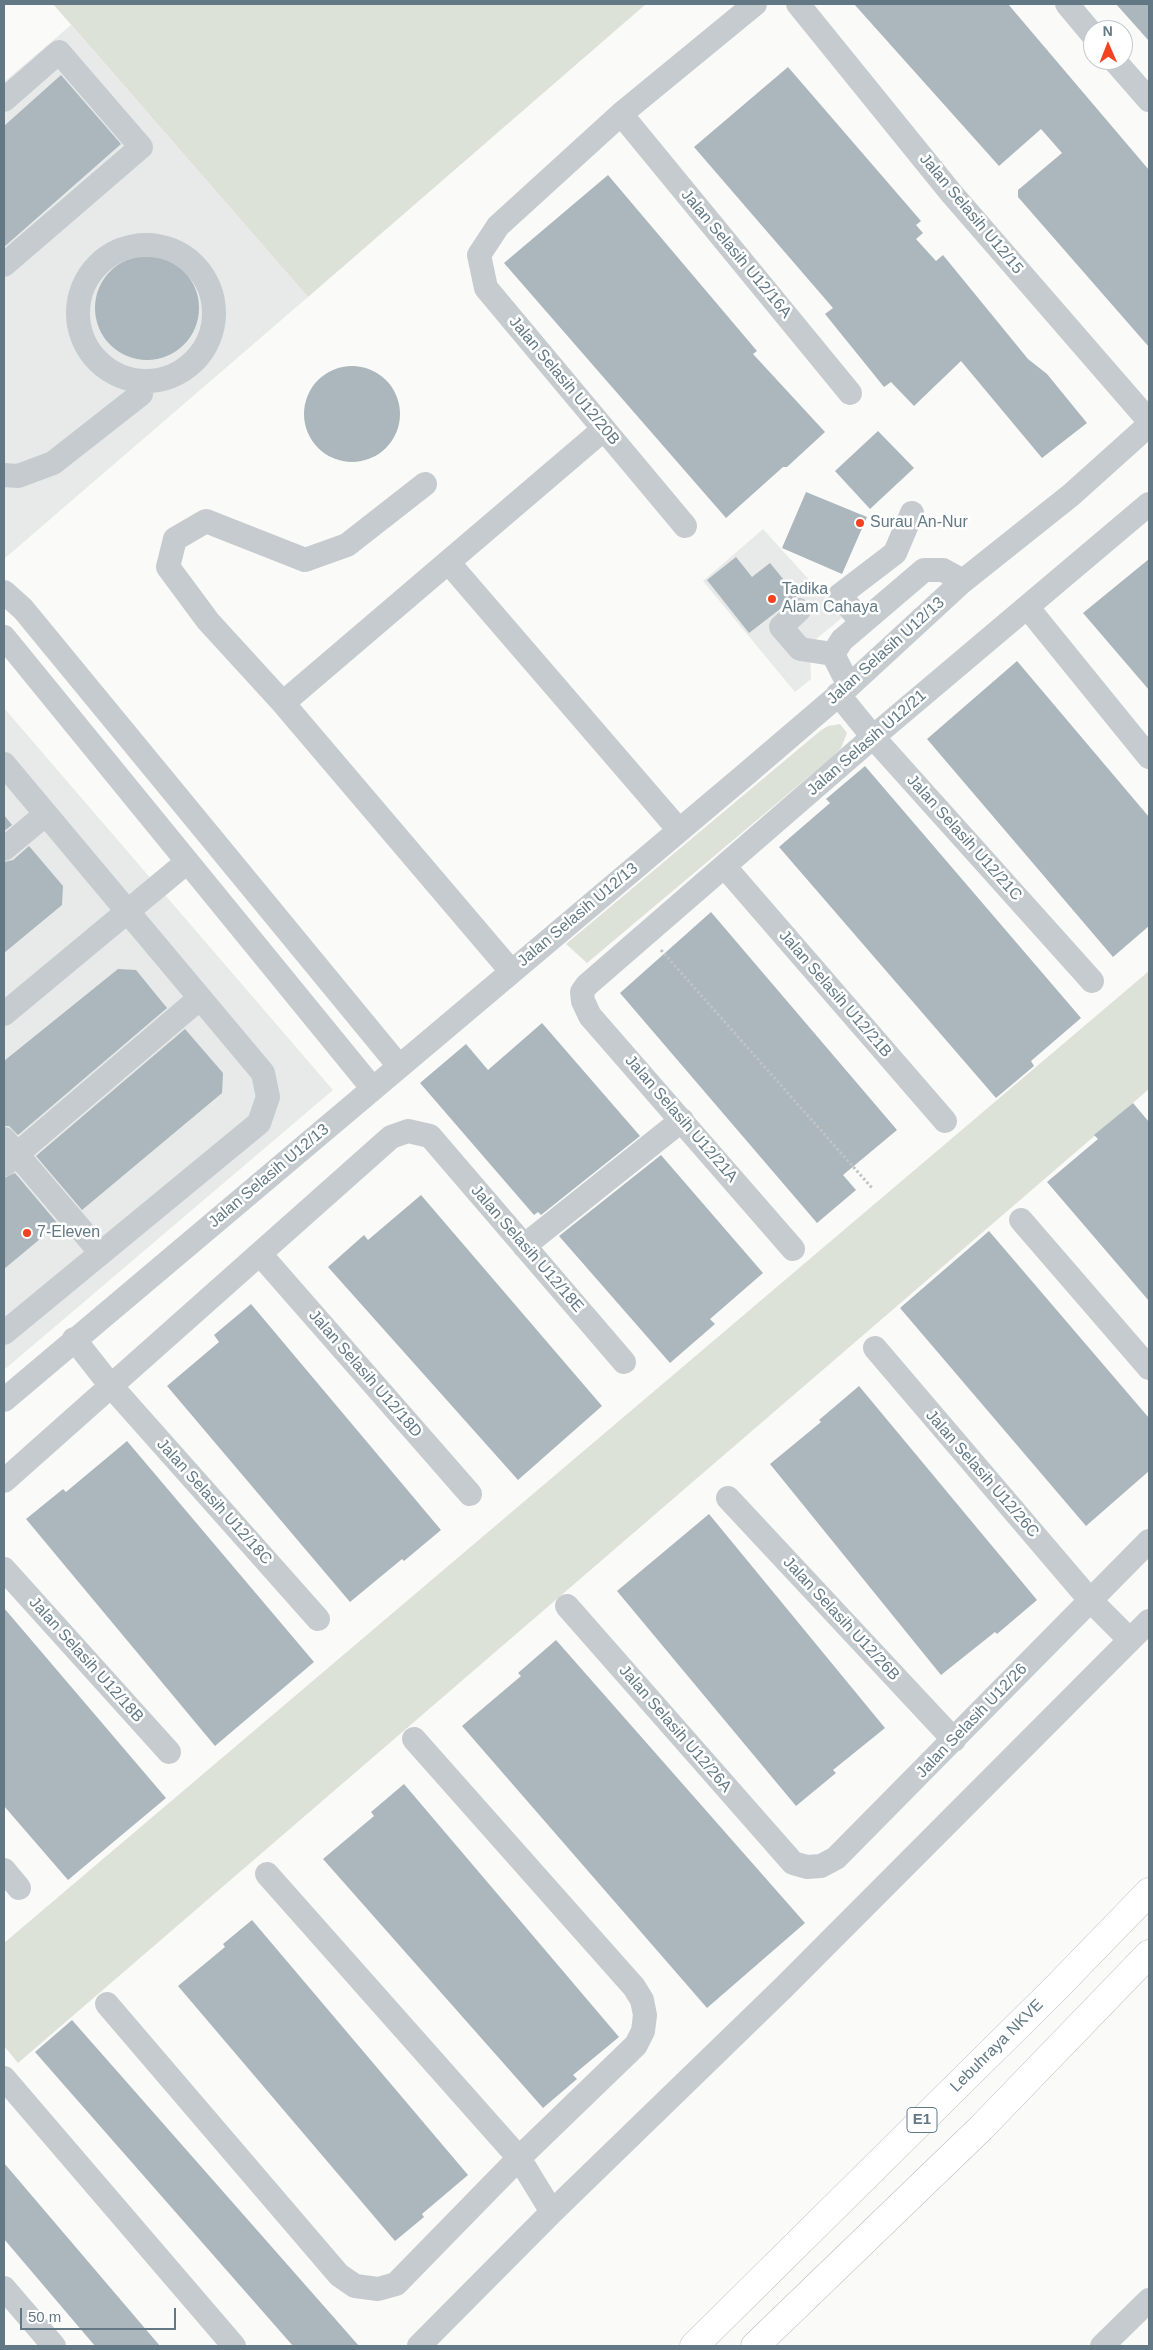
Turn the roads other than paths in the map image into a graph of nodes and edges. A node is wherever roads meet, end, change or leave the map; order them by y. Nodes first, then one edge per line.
1 (755, 4) edge
2 (798, 4) edge
3 (1067, 4) edge
4 (1083, 23) edge
5 (1123, 70) edge
6 (4, 100) edge
7 (1149, 100) edge
8 (621, 114) junction
9 (4, 265) edge
10 (144, 381) junction
11 (850, 393) dead end
12 (1149, 421) edge
13 (1149, 426) edge
14 (604, 429) junction
15 (4, 475) edge
16 (425, 484) dead end
17 (1149, 504) edge
18 (912, 513) dead end
19 (685, 526) dead end
20 (448, 562) junction
21 (963, 581) junction
22 (4, 592) edge
23 (1028, 608) junction
24 (799, 610) dead end
25 (862, 623) junction
26 (4, 637) edge
27 (834, 654) junction
28 (843, 690) junction
29 (283, 703) junction
30 (873, 737) junction
31 (1149, 757) edge
32 (4, 764) edge
33 (46, 814) junction
34 (679, 830) junction
35 (4, 849) edge
36 (187, 862) junction
37 (725, 867) junction
38 (127, 910) junction
39 (511, 971) junction
40 (1092, 981) dead end
41 (586, 985) joint
42 (200, 998) junction
43 (4, 1014) edge
44 (399, 1066) junction
45 (373, 1089) junction
46 (682, 1120) junction
47 (945, 1121) dead end
48 (8, 1152) edge
49 (1021, 1220) dead end
50 (524, 1246) junction
51 (793, 1249) dead end
52 (101, 1253) junction
53 (260, 1254) junction
54 (4, 1333) edge
55 (74, 1339) junction
56 (875, 1348) dead end
57 (624, 1362) dead end
58 (1149, 1368) edge
59 (111, 1386) junction
60 (4, 1400) edge
61 (4, 1481) edge
62 (470, 1494) dead end
63 (728, 1498) dead end
64 (1149, 1541) edge
65 (4, 1569) edge
66 (1090, 1600) junction
67 (567, 1606) dead end
68 (318, 1619) dead end
69 (1149, 1621) edge
70 (1130, 1640) junction
71 (414, 1739) dead end
72 (954, 1740) junction
73 (169, 1752) dead end
74 (783, 1853) joint
75 (4, 1870) edge
76 (267, 1874) dead end
77 (20, 1888) dead end
78 (1149, 1892) edge
79 (1149, 1954) edge
80 (107, 2004) dead end
81 (4, 2078) edge
82 (519, 2158) junction
83 (552, 2212) junction
84 (4, 2288) edge
85 (1149, 2300) edge
86 (54, 2346) edge
87 (234, 2346) edge
88 (419, 2346) edge
89 (694, 2346) edge
90 (756, 2346) edge
91 (1102, 2346) edge

1 - 8 street, Jalan Selasih U12/20B
2 - 12 street, Jalan Selasih U12/15
3 - 4 street
5 - 7 street
6 - 9 street
8 - 11 street, Jalan Selasih U12/16A
8 - 14 street, Jalan Selasih U12/20B
10 - 10 street
10 - 15 street
13 - 21 street, Jalan Selasih U12/13
14 - 19 street, Jalan Selasih U12/20B
14 - 20 street
16 - 29 street
17 - 23 street, Jalan Selasih U12/21
18 - 25 street
20 - 29 street
20 - 34 street
21 - 25 street
21 - 28 street, Jalan Selasih U12/13
22 - 44 street
23 - 30 street, Jalan Selasih U12/21
23 - 31 street
24 - 27 street
25 - 27 street
26 - 36 street
27 - 28 street, Jalan Selasih U12/21C
28 - 30 street, Jalan Selasih U12/21C
28 - 34 street, Jalan Selasih U12/13
29 - 39 street
30 - 37 street, Jalan Selasih U12/21
30 - 40 street, Jalan Selasih U12/21C
32 - 33 street
33 - 35 street
33 - 38 street
34 - 39 street, Jalan Selasih U12/13
36 - 38 street
36 - 45 street
37 - 41 street, Jalan Selasih U12/21
37 - 47 street, Jalan Selasih U12/21B
38 - 42 street
38 - 43 street
39 - 44 street, Jalan Selasih U12/13
41 - 46 street, Jalan Selasih U12/21A
42 - 48 street
42 - 52 street
44 - 45 street, Jalan Selasih U12/13
45 - 55 street, Jalan Selasih U12/13
46 - 50 street
46 - 51 street, Jalan Selasih U12/21A
48 - 52 street
49 - 58 street
50 - 53 street, Jalan Selasih U12/18E
50 - 57 street, Jalan Selasih U12/18E
52 - 54 street
53 - 59 street
53 - 62 street, Jalan Selasih U12/18D
55 - 59 street, Jalan Selasih U12/18C
55 - 60 street, Jalan Selasih U12/13
56 - 66 street, Jalan Selasih U12/26C
59 - 61 street
59 - 68 street, Jalan Selasih U12/18C
63 - 72 street, Jalan Selasih U12/26B
64 - 66 street, Jalan Selasih U12/26
65 - 73 street, Jalan Selasih U12/18B
66 - 70 street, Jalan Selasih U12/26C
66 - 72 street, Jalan Selasih U12/26
67 - 74 street, Jalan Selasih U12/26A
69 - 70 street
70 - 83 street
71 - 82 street
72 - 74 street, Jalan Selasih U12/26
75 - 77 street
76 - 82 street
78 - 89 highway, Lebuhraya NKVE / E1
79 - 90 highway
80 - 82 street
81 - 87 street
82 - 83 street
83 - 88 street
84 - 86 street
85 - 91 street

